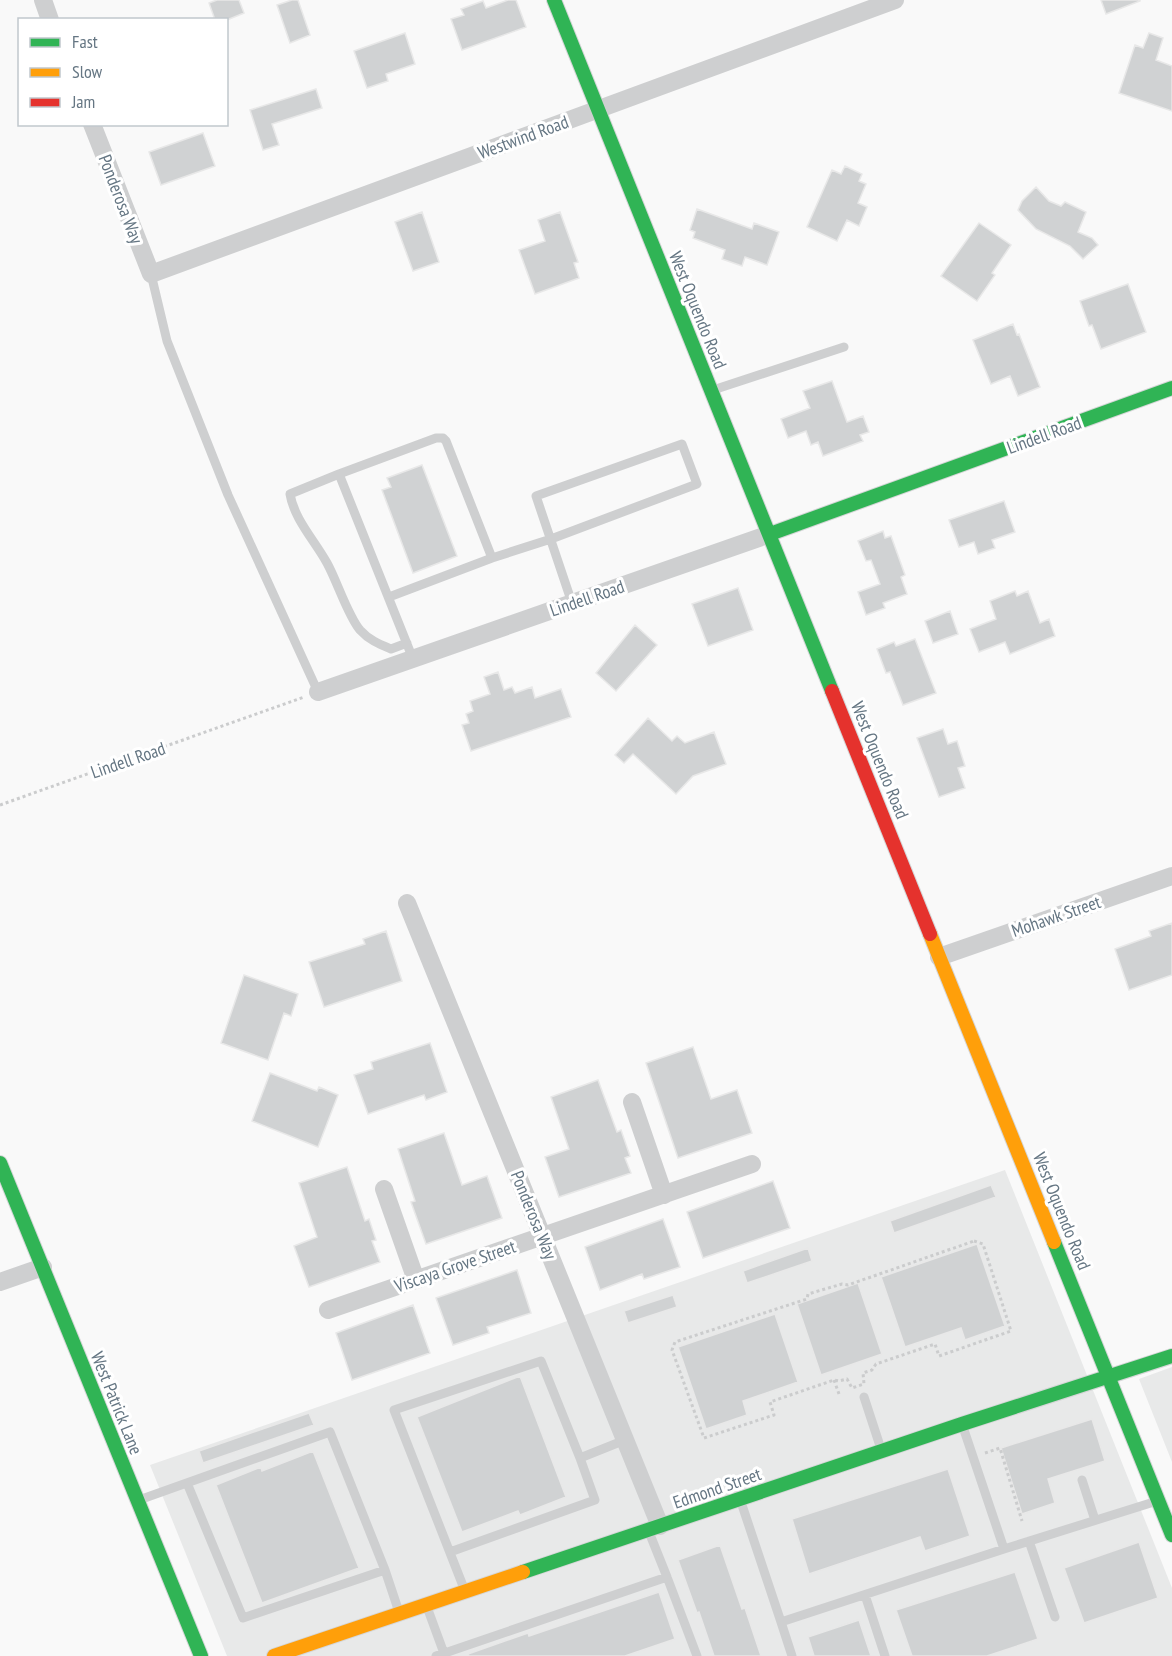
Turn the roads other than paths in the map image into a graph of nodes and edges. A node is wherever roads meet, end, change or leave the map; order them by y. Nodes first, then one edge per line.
1 (43, 0) edge
2 (554, 0) edge
3 (895, 0) edge
4 (49, 18) edge
5 (598, 110) junction
6 (93, 126) edge
7 (151, 274) junction
8 (844, 347) dead end
9 (1172, 388) edge
10 (712, 391) junction
11 (339, 474) junction
12 (770, 534) junction
13 (551, 538) junction
14 (492, 558) junction
15 (388, 597) junction
16 (572, 603) junction
17 (410, 651) junction
18 (318, 692) joint
19 (1172, 876) edge
20 (407, 903) dead end
21 (939, 957) junction
22 (632, 1102) dead end
23 (0, 1164) edge
24 (752, 1164) dead end
25 (384, 1189) dead end
26 (664, 1195) junction
27 (542, 1236) junction
28 (43, 1267) junction
29 (416, 1280) junction
30 (0, 1282) edge
31 (328, 1310) dead end
32 (1172, 1356) edge
33 (1109, 1377) junction
34 (864, 1397) dead end
35 (962, 1424) junction
36 (625, 1440) junction
37 (882, 1451) junction
38 (580, 1458) junction
39 (1082, 1480) dead end
40 (187, 1483) junction
41 (740, 1499) junction
42 (1158, 1500) junction
43 (138, 1501) junction
44 (1095, 1520) junction
45 (654, 1528) junction
46 (1172, 1535) edge
47 (1029, 1541) junction
48 (1004, 1549) junction
49 (450, 1552) junction
50 (385, 1570) junction
51 (667, 1577) junction
52 (466, 1592) junction
53 (864, 1594) junction
54 (426, 1605) junction
55 (399, 1614) junction
56 (1055, 1617) dead end
57 (781, 1622) junction
58 (441, 1655) edge
59 (201, 1656) edge
60 (274, 1656) edge
61 (697, 1656) edge
62 (792, 1656) edge
63 (885, 1656) edge

1 - 4 street
2 - 5 street, West Oquendo Road
3 - 5 street, Westwind Road
5 - 7 street, Westwind Road
5 - 10 street, West Oquendo Road
6 - 7 street, Ponderosa Way
7 - 18 lane
8 - 10 lane
9 - 12 street, Lindell Road
10 - 12 street, West Oquendo Road
11 - 14 lane
11 - 15 lane
11 - 17 lane
12 - 16 street, Lindell Road
12 - 21 street, West Oquendo Road
13 - 13 lane
13 - 14 lane
13 - 16 lane
14 - 15 lane
15 - 17 lane
16 - 17 street, Lindell Road
17 - 18 street, Lindell Road
19 - 21 street, Mohawk Street
20 - 27 street, Ponderosa Way
21 - 33 street, West Oquendo Road
22 - 26 street
23 - 28 street, West Patrick Lane
24 - 26 street, Viscaya Grove Street
25 - 29 street
26 - 27 street, Viscaya Grove Street
27 - 29 street, Viscaya Grove Street
27 - 36 street, Ponderosa Way
28 - 30 street
28 - 43 street, West Patrick Lane
29 - 31 street, Viscaya Grove Street
32 - 33 street, Edmond Street
33 - 35 street, Edmond Street
33 - 42 street, West Oquendo Road
34 - 37 lane
35 - 37 street, Edmond Street
35 - 48 lane
36 - 38 lane
36 - 45 street, Ponderosa Way
37 - 41 street, Edmond Street
38 - 49 lane
38 - 49 lane
39 - 44 lane
40 - 43 lane
40 - 50 lane
40 - 50 lane
41 - 45 street, Edmond Street
41 - 57 lane
42 - 44 lane
42 - 46 street, West Oquendo Road
43 - 59 street, West Patrick Lane
44 - 47 lane
45 - 51 lane
45 - 52 street, Edmond Street
47 - 48 lane
47 - 56 lane
48 - 53 lane
49 - 52 lane
50 - 55 lane
51 - 58 lane
51 - 61 lane
52 - 54 street, Edmond Street
53 - 57 lane
53 - 63 lane
54 - 55 street, Edmond Street
54 - 58 lane
55 - 60 street, Edmond Street
57 - 62 lane

